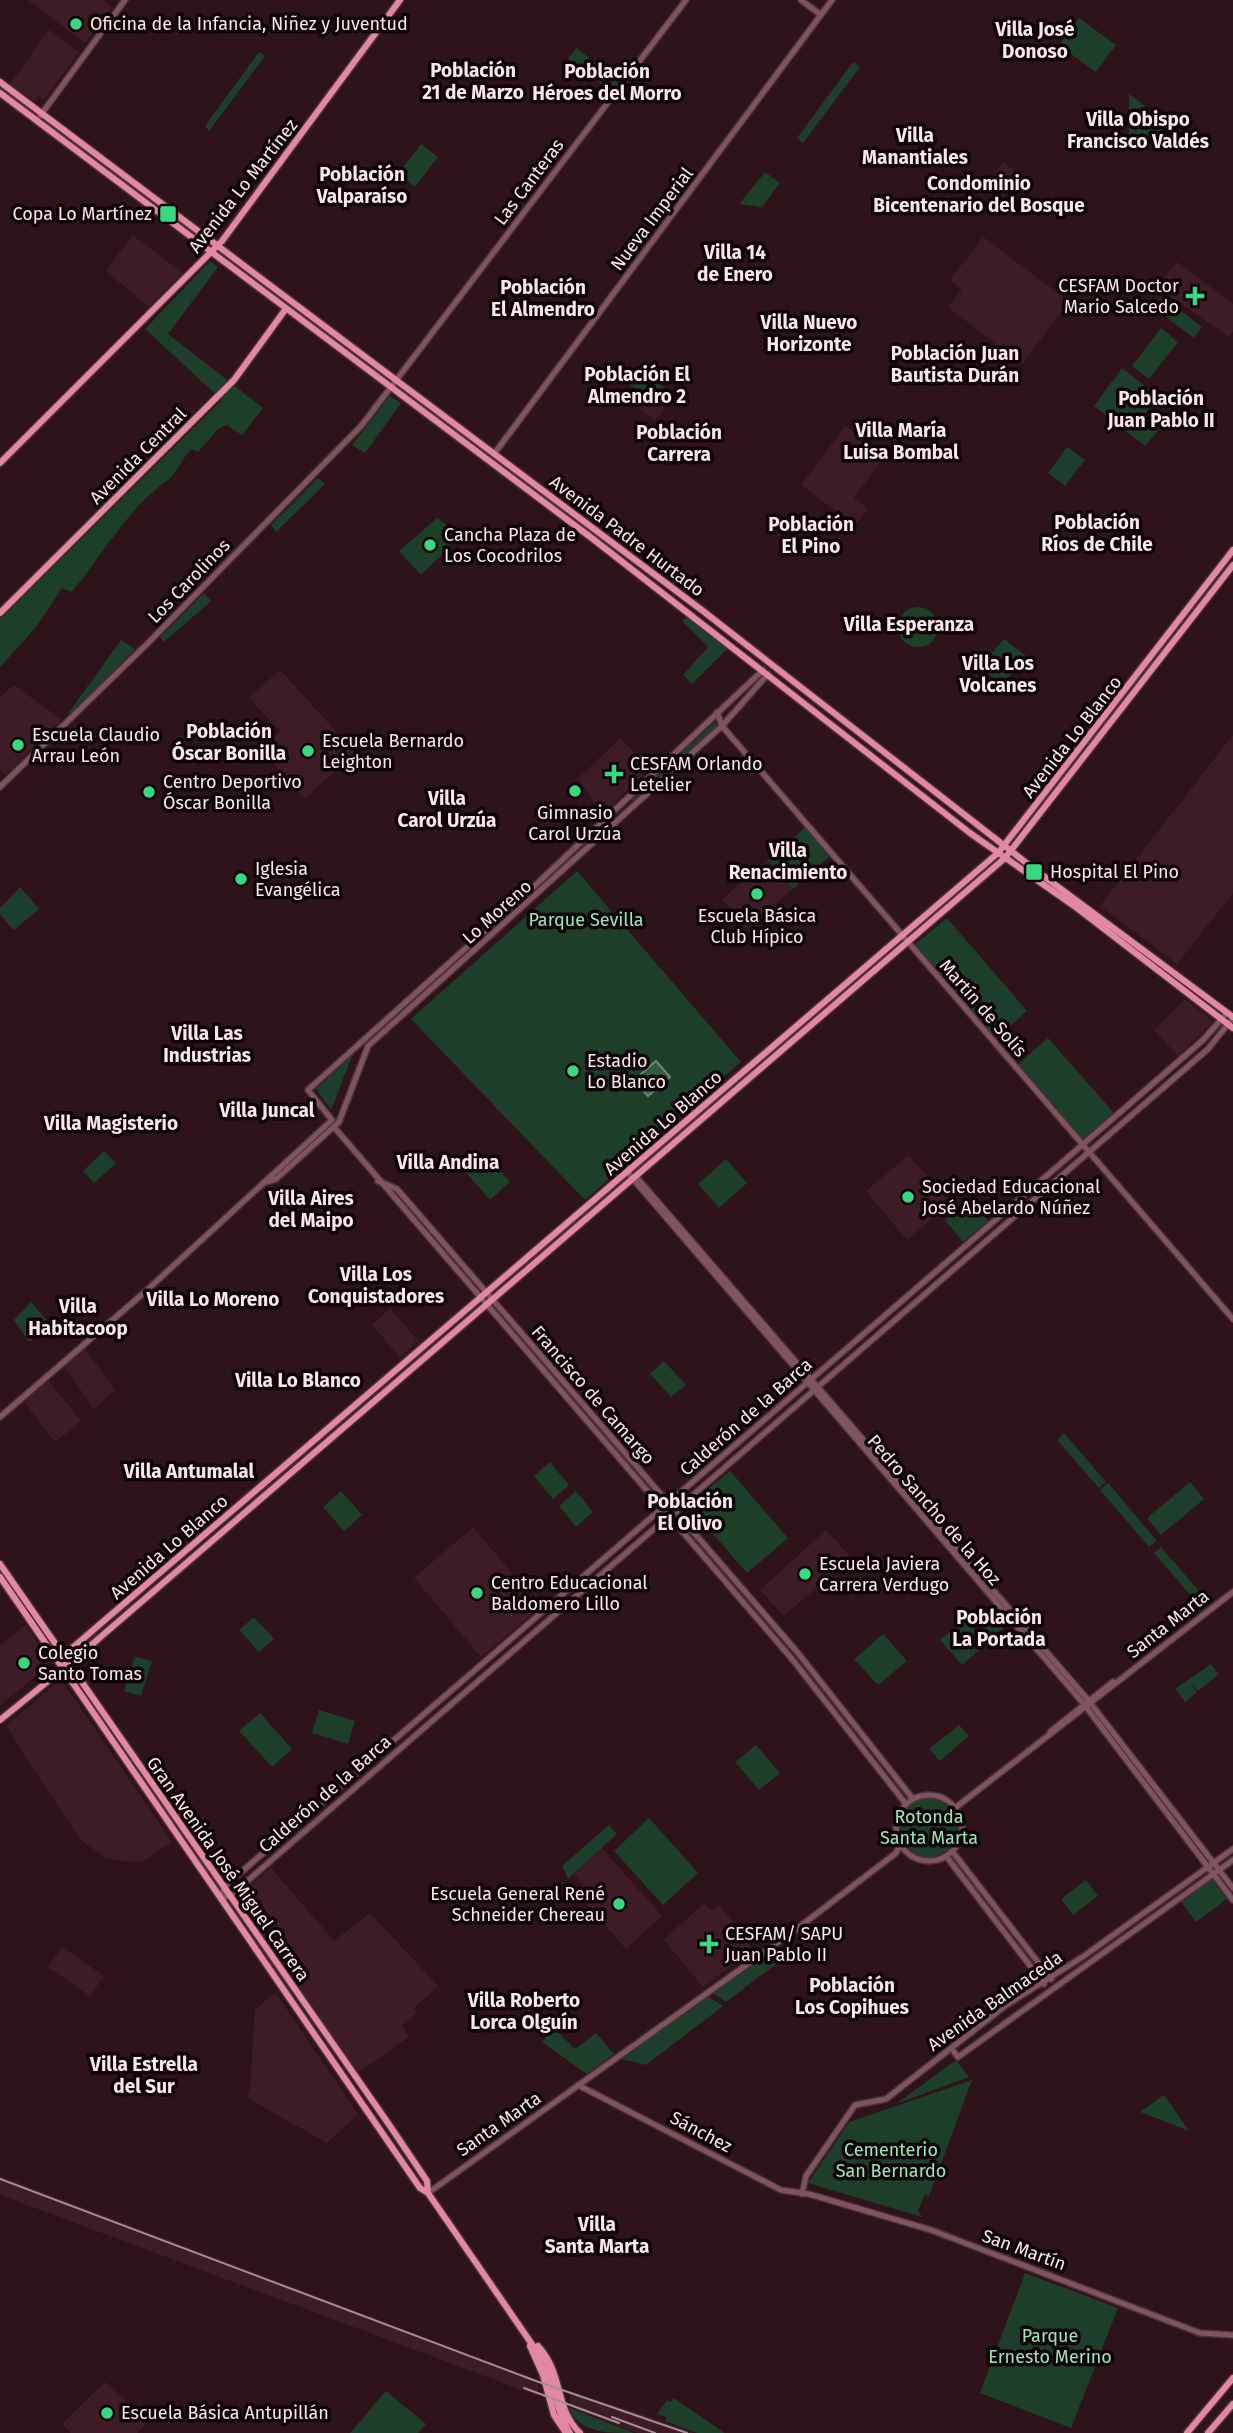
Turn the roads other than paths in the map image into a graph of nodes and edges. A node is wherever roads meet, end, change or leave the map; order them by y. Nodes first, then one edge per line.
1 (125, 0) edge
2 (400, 0) edge
3 (686, 0) edge
4 (801, 0) edge
5 (832, 0) edge
6 (821, 15) junction
7 (0, 82) edge
8 (0, 93) edge
9 (42, 113) junction
10 (36, 120) junction
11 (217, 247) junction
12 (211, 253) junction
13 (296, 306) junction
14 (285, 310) junction
15 (394, 385) junction
16 (494, 454) junction
17 (0, 463) edge
18 (1233, 550) edge
19 (1233, 565) edge
20 (0, 613) edge
21 (778, 670) junction
22 (766, 672) junction
23 (717, 712) junction
24 (723, 726) junction
25 (0, 787) edge
26 (624, 800) junction
27 (635, 807) junction
28 (1009, 848) junction
29 (998, 853) junction
30 (1005, 858) junction
31 (905, 939) junction
32 (1220, 1019) junction
33 (1231, 1020) edge
34 (1197, 1045) junction
35 (1204, 1053) junction
36 (334, 1127) junction
37 (1083, 1145) junction
38 (1089, 1153) junction
39 (627, 1172) junction
40 (632, 1179) junction
41 (378, 1181) junction
42 (266, 1182) junction
43 (489, 1296) junction
44 (480, 1298) junction
45 (485, 1304) junction
46 (1233, 1319) edge
47 (809, 1381) junction
48 (815, 1389) junction
49 (0, 1417) edge
50 (668, 1503) junction
51 (662, 1508) junction
52 (674, 1510) junction
53 (668, 1516) junction
54 (0, 1564) edge
55 (0, 1577) edge
56 (1233, 1592) edge
57 (64, 1656) junction
58 (65, 1666) junction
59 (1087, 1704) junction
60 (0, 1720) edge
61 (913, 1799) junction
62 (906, 1804) junction
63 (955, 1808) junction
64 (900, 1844) junction
65 (1233, 1849) edge
66 (952, 1851) junction
67 (906, 1852) junction
68 (896, 1853) junction
69 (946, 1856) junction
70 (1233, 1860) edge
71 (1211, 1864) junction
72 (1217, 1871) junction
73 (224, 1887) junction
74 (1233, 1888) edge
75 (230, 1896) junction
76 (221, 1898) junction
77 (1233, 1900) edge
78 (1051, 1978) junction
79 (1044, 1984) junction
80 (1052, 1989) junction
81 (951, 2048) junction
82 (587, 2080) junction
83 (578, 2085) junction
84 (589, 2089) junction
85 (428, 2193) junction
86 (802, 2194) junction
87 (525, 2334) junction
88 (1233, 2335) edge
89 (1233, 2378) edge
90 (1233, 2404) edge
91 (562, 2419) junction
92 (568, 2433) edge
93 (580, 2433) edge
94 (1187, 2433) edge
95 (1208, 2433) edge

1 - 9 street
2 - 11 main road, Avenida Lo Martínez
3 - 15 street, Las Canteras
4 - 6 street
5 - 6 street, Nueva Imperial
6 - 16 street, Nueva Imperial
7 - 9 main road, Avenida Padre Hurtado
8 - 10 main road, Avenida Padre Hurtado
9 - 10 street
9 - 11 main road, Avenida Padre Hurtado
10 - 12 main road, Avenida Padre Hurtado
11 - 12 main road, Avenida Lo Martínez
11 - 13 main road, Avenida Padre Hurtado
12 - 14 main road, Avenida Padre Hurtado
12 - 17 main road, Avenida Lo Martínez
13 - 14 main road
13 - 15 main road, Avenida Padre Hurtado
14 - 15 main road, Avenida Padre Hurtado
14 - 20 main road, Avenida Central
15 - 16 main road, Avenida Padre Hurtado
15 - 22 main road, Avenida Padre Hurtado
15 - 25 street, Los Carolinos
16 - 21 main road, Avenida Padre Hurtado
18 - 28 main road, Avenida Lo Blanco
19 - 28 main road, Avenida Lo Blanco
21 - 22 main road
21 - 28 main road, Avenida Padre Hurtado
22 - 23 street, Lo Moreno
22 - 24 street, Lo Moreno
22 - 29 main road, Avenida Padre Hurtado
23 - 24 street, Martín de Solís
23 - 26 street, Lo Moreno
24 - 27 street, Lo Moreno
24 - 31 street, Martín de Solís
26 - 27 street
26 - 42 street, Lo Moreno
27 - 36 street, Lo Moreno
28 - 29 main road, Avenida Lo Blanco
28 - 30 main road, Avenida Lo Blanco
28 - 33 main road, Avenida Padre Hurtado
29 - 30 main road, Avenida Padre Hurtado
29 - 31 main road, Avenida Lo Blanco
30 - 31 main road, Avenida Lo Blanco
30 - 32 main road, Avenida Padre Hurtado
31 - 37 street, Martín de Solís
31 - 39 main road, Avenida Lo Blanco
31 - 40 main road, Avenida Lo Blanco
32 - 33 main road, Avenida Padre Hurtado
32 - 34 street, Calderón de la Barca
33 - 35 street, Calderón de la Barca
34 - 35 street
34 - 37 street, Calderón de la Barca
35 - 38 street, Calderón de la Barca
36 - 41 street, Francisco de Camargo
36 - 42 street, Lo Moreno
37 - 38 street, Martín de Solís
37 - 47 street, Calderón de la Barca
38 - 46 street, Martín de Solís
38 - 48 street, Calderón de la Barca
39 - 40 street, Pedro Sancho de la Hoz
39 - 43 main road, Avenida Lo Blanco
40 - 43 main road, Avenida Lo Blanco
40 - 47 street, Pedro Sancho de la Hoz
41 - 43 street, Francisco de Camargo
41 - 44 street, Francisco de Camargo
42 - 49 street, Lo Moreno
43 - 44 main road, Avenida Lo Blanco
43 - 45 main road, Avenida Lo Blanco
43 - 50 street, Francisco de Camargo
44 - 45 street, Francisco de Camargo
44 - 57 main road, Avenida Lo Blanco
45 - 51 street, Francisco de Camargo
45 - 58 main road, Avenida Lo Blanco
47 - 48 street, Pedro Sancho de la Hoz
47 - 50 street, Calderón de la Barca
48 - 52 street, Calderón de la Barca
48 - 59 street, Pedro Sancho de la Hoz
50 - 51 street, Calderón de la Barca
50 - 52 street, Francisco de Camargo
51 - 53 street, Francisco de Camargo
51 - 73 street, Calderón de la Barca
52 - 53 street, Calderón de la Barca
52 - 61 street, Francisco de Camargo
53 - 62 street, Francisco de Camargo
53 - 75 street, Calderón de la Barca
54 - 57 main road, Gran Avenida José Miguel Carrera
55 - 58 main road, Gran Avenida José Miguel Carrera
56 - 59 street, Santa Marta
57 - 58 main road, Gran Avenida José Miguel Carrera
58 - 60 main road, Avenida Lo Blanco
58 - 73 main road, Gran Avenida José Miguel Carrera
58 - 76 main road, Gran Avenida José Miguel Carrera
59 - 63 street, Santa Marta
59 - 71 street, Pedro Sancho de la Hoz
61 - 62 street
61 - 63 street
62 - 64 street
63 - 66 street
64 - 67 street
64 - 68 street
65 - 71 street, Avenida Balmaceda
66 - 69 street
66 - 78 street
67 - 68 street
67 - 69 street
68 - 82 street, Santa Marta
69 - 79 street
70 - 72 street, Avenida Balmaceda
71 - 72 street, Pedro Sancho de la Hoz
71 - 78 street, Avenida Balmaceda
72 - 74 street, Pedro Sancho de la Hoz
72 - 77 street, Pedro Sancho de la Hoz
72 - 80 street, Avenida Balmaceda
73 - 75 main road, Gran Avenida José Miguel Carrera
73 - 76 street
75 - 76 street, Calderón de la Barca
75 - 85 main road, Gran Avenida José Miguel Carrera
76 - 85 main road, Gran Avenida José Miguel Carrera
78 - 79 street, Avenida Balmaceda
78 - 80 street
79 - 80 street
79 - 81 street, Avenida Balmaceda
80 - 81 street, Avenida Balmaceda
81 - 86 street, Avenida Balmaceda
82 - 83 street, Santa Marta
82 - 84 street
83 - 84 street, Sánchez
83 - 85 street, Santa Marta
84 - 86 street, Sánchez
85 - 87 main road, Gran Avenida José Miguel Carrera
86 - 88 street, San Martín
87 - 91 main road, Gran Avenida José Miguel Carrera
87 - 92 main road, Gran Avenida José Miguel Carrera
87 - 93 main road, Gran Avenida José Miguel Carrera
89 - 94 main road
90 - 95 main road
91 - 92 main road, Gran Avenida José Miguel Carrera
91 - 93 main road, Gran Avenida José Miguel Carrera

